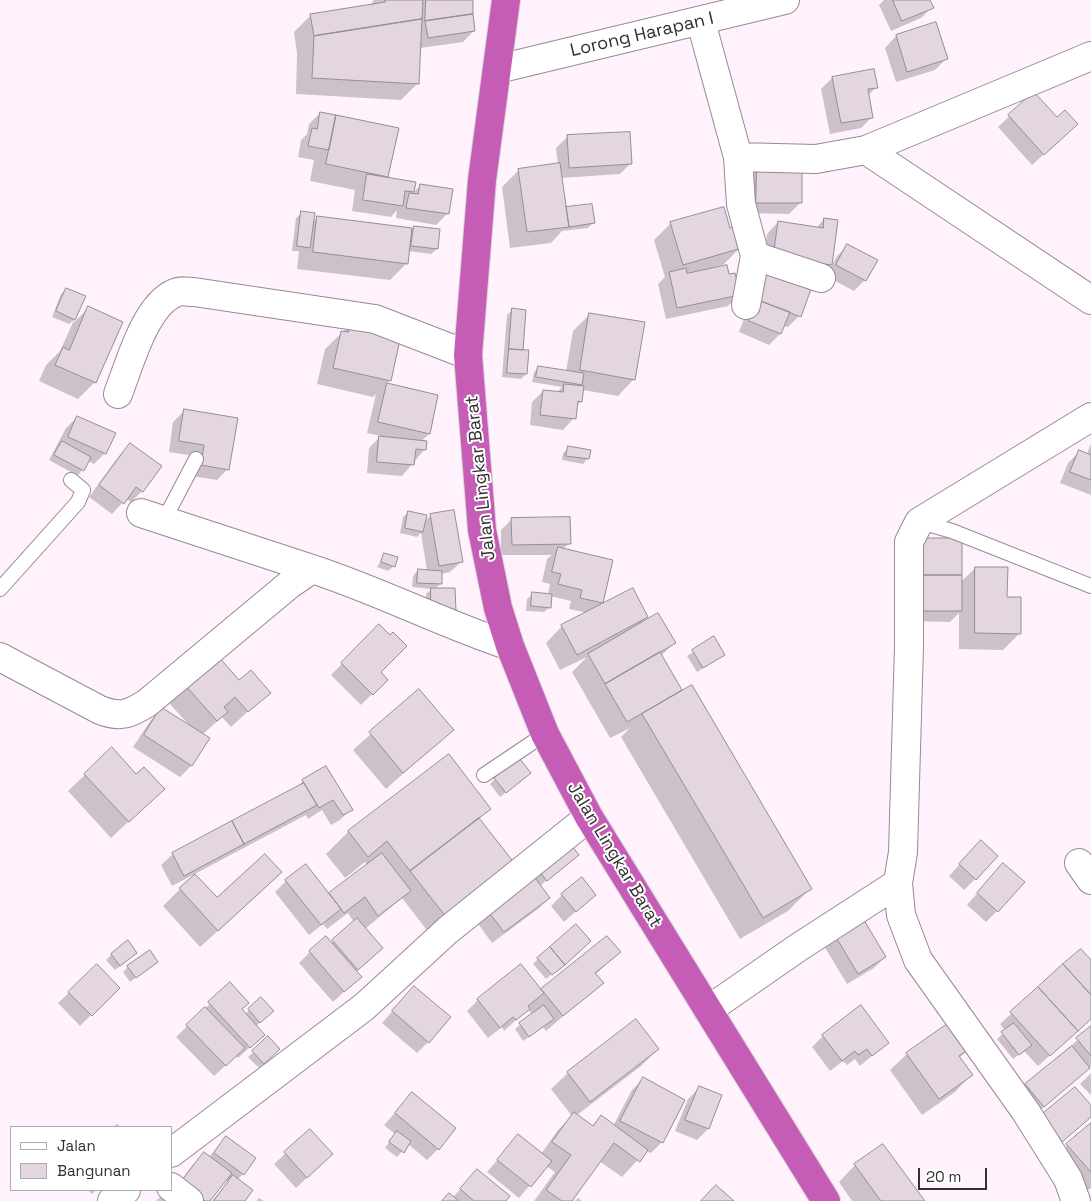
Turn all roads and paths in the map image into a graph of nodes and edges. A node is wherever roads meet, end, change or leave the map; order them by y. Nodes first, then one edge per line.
1 (506, 0) edge
2 (786, 0) edge
3 (701, 22) junction
4 (1085, 65) edge
5 (498, 70) junction
6 (866, 150) junction
7 (738, 157) junction
8 (755, 256) junction
9 (821, 278) dead end
10 (1091, 300) edge
11 (746, 305) dead end
12 (468, 355) junction
13 (118, 394) dead end
14 (1091, 418) edge
15 (196, 459) dead end
16 (71, 480) dead end
17 (153, 517) joint
18 (919, 522) junction
19 (312, 569) junction
20 (1091, 586) edge
21 (0, 589) edge
22 (510, 646) junction
23 (0, 657) edge
24 (545, 734) junction
25 (484, 776) dead end
26 (589, 817) junction
27 (898, 883) junction
28 (708, 1010) junction
29 (172, 1152) edge
30 (172, 1188) edge
31 (125, 1191) edge
32 (112, 1201) edge
33 (189, 1201) edge
34 (826, 1201) edge
35 (1076, 1201) edge

1 - 5 highway, Jalan Lingkar Barat
2 - 3 street, Lorong Harapan I
3 - 5 street, Lorong Harapan I
3 - 7 street
4 - 6 street
5 - 12 highway, Jalan Lingkar Barat
6 - 7 street
6 - 10 street
7 - 8 street
8 - 9 street
8 - 11 street
12 - 13 street
12 - 22 highway, Jalan Lingkar Barat
14 - 18 street
15 - 17 lane
16 - 21 lane
17 - 19 street
18 - 20 lane
18 - 27 street
19 - 22 street
19 - 23 street
22 - 24 highway, Jalan Lingkar Barat
24 - 25 lane
24 - 26 highway, Jalan Lingkar Barat
26 - 28 highway, Jalan Lingkar Barat
26 - 29 street
27 - 28 street
27 - 35 street
28 - 34 highway, Jalan Lingkar Barat
30 - 33 street
31 - 32 street

